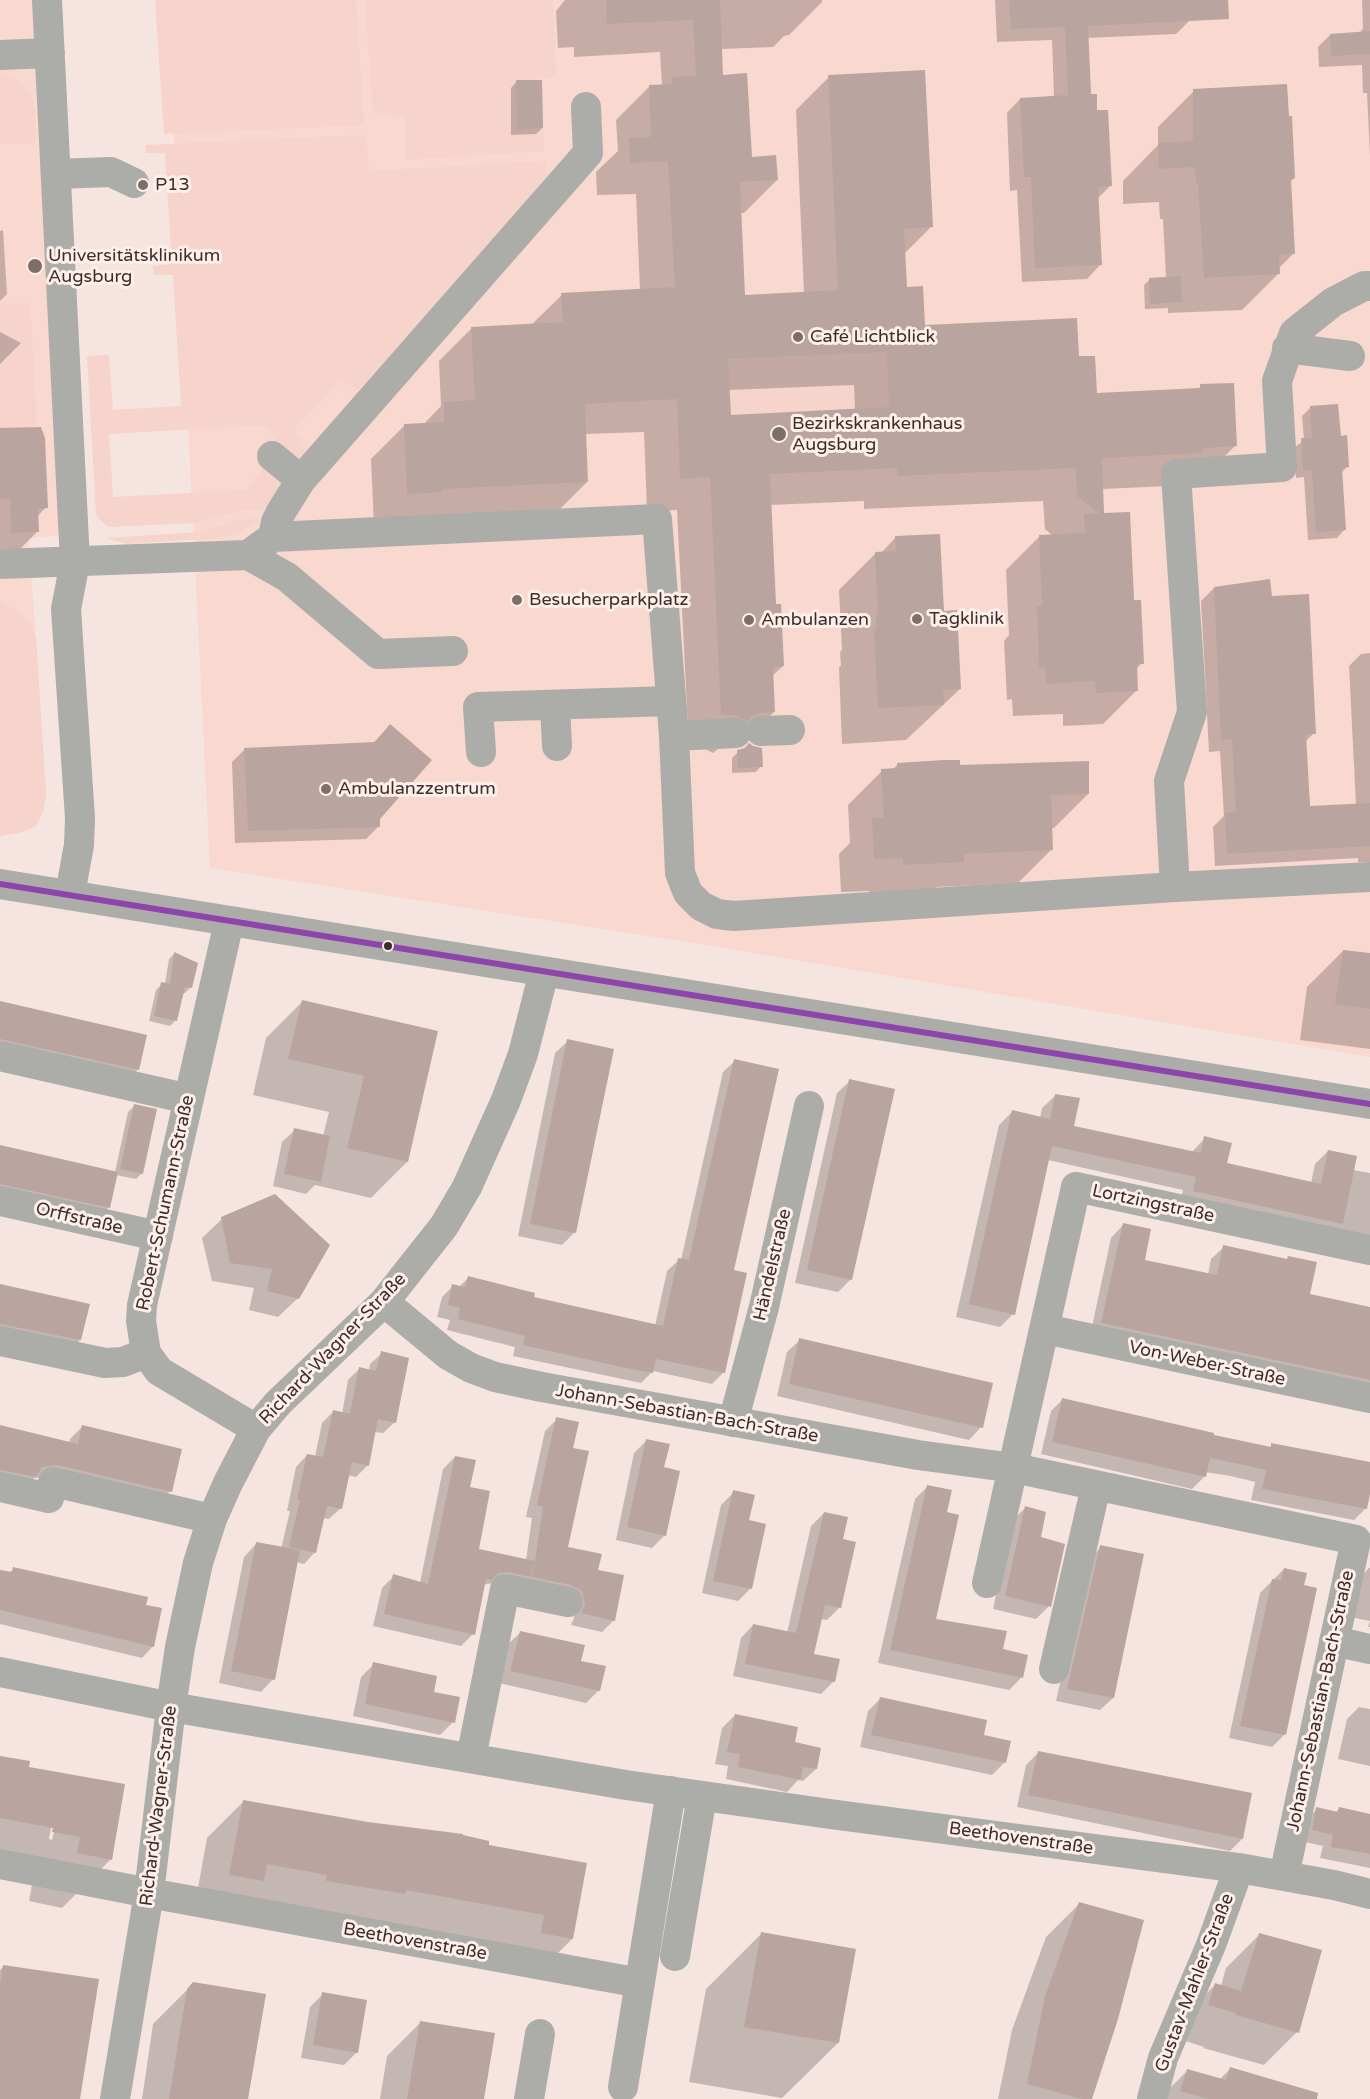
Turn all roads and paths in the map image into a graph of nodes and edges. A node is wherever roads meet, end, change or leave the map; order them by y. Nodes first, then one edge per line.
1 (47, 0) edge
2 (50, 53) junction
3 (0, 56) edge
4 (586, 107) dead end
5 (1370, 286) edge
6 (1287, 348) junction
7 (1350, 356) dead end
8 (272, 456) dead end
9 (301, 480) junction
10 (273, 537) junction
11 (248, 555) junction
12 (75, 562) junction
13 (0, 564) edge
14 (453, 651) dead end
15 (671, 701) junction
16 (555, 705) junction
17 (790, 730) dead end
18 (674, 736) junction
19 (557, 746) dead end
20 (481, 752) dead end
21 (1370, 877) edge
22 (0, 884) edge
23 (1175, 888) junction
24 (70, 894) junction
25 (229, 922) junction
26 (544, 972) junction
27 (0, 1056) edge
28 (189, 1099) junction
29 (1370, 1104) edge
30 (809, 1106) dead end
31 (0, 1201) edge
32 (158, 1236) junction
33 (1370, 1250) edge
34 (384, 1302) junction
35 (1045, 1329) junction
36 (0, 1341) edge
37 (146, 1353) junction
38 (1370, 1398) edge
39 (733, 1422) junction
40 (256, 1429) junction
41 (1014, 1468) junction
42 (1096, 1486) junction
43 (0, 1487) edge
44 (212, 1519) junction
45 (987, 1583) dead end
46 (568, 1602) dead end
47 (1334, 1641) junction
48 (1370, 1649) edge
49 (1054, 1670) dead end
50 (0, 1672) edge
51 (171, 1707) junction
52 (471, 1758) junction
53 (671, 1791) junction
54 (702, 1796) junction
55 (0, 1864) edge
56 (1239, 1868) junction
57 (1284, 1876) junction
58 (149, 1893) junction
59 (1370, 1894) edge
60 (675, 1956) dead end
61 (640, 1983) junction
62 (540, 2034) dead end
63 (622, 2087) dead end
64 (115, 2099) edge
65 (529, 2099) edge
66 (1152, 2099) edge

1 - 2 street
2 - 3 street
2 - 12 street
4 - 9 street
5 - 6 street
6 - 7 street
6 - 23 street
8 - 9 street
9 - 10 street
10 - 11 street
10 - 15 street
11 - 12 street
11 - 14 street
12 - 13 street
12 - 24 street
15 - 16 street
15 - 18 street
16 - 19 street
16 - 20 street
17 - 18 street
18 - 23 street
21 - 23 street
22 - 24 street
24 - 25 street
25 - 26 street
25 - 28 street, Robert-Schumann-Straße
26 - 29 street
26 - 34 street, Richard-Wagner-Straße
27 - 28 street
28 - 32 street, Robert-Schumann-Straße
30 - 39 street, Händelstraße
31 - 32 street, Orffstraße
32 - 37 street, Robert-Schumann-Straße
33 - 35 street, Lortzingstraße
34 - 39 street, Johann-Sebastian-Bach-Straße
34 - 40 street, Richard-Wagner-Straße
35 - 38 street, Von-Weber-Straße
35 - 41 street, Lortzingstraße
36 - 37 street
37 - 40 street
39 - 41 street, Johann-Sebastian-Bach-Straße
40 - 44 street, Richard-Wagner-Straße
41 - 42 street, Johann-Sebastian-Bach-Straße
41 - 45 street
42 - 47 street, Johann-Sebastian-Bach-Straße
42 - 49 street
43 - 44 street
44 - 51 street, Richard-Wagner-Straße
46 - 52 street
47 - 48 street
47 - 57 street, Johann-Sebastian-Bach-Straße
50 - 51 street, Beethovenstraße
51 - 52 street, Beethovenstraße
51 - 58 street, Richard-Wagner-Straße
52 - 53 street, Beethovenstraße
53 - 54 street, Beethovenstraße
53 - 61 street
54 - 56 street, Beethovenstraße
54 - 60 street
55 - 58 street, Beethovenstraße
56 - 57 street, Beethovenstraße
56 - 66 street, Gustav-Mahler-Straße
57 - 59 street, Beethovenstraße
58 - 61 street, Beethovenstraße
58 - 64 street, Richard-Wagner-Straße
61 - 63 street
62 - 65 street

